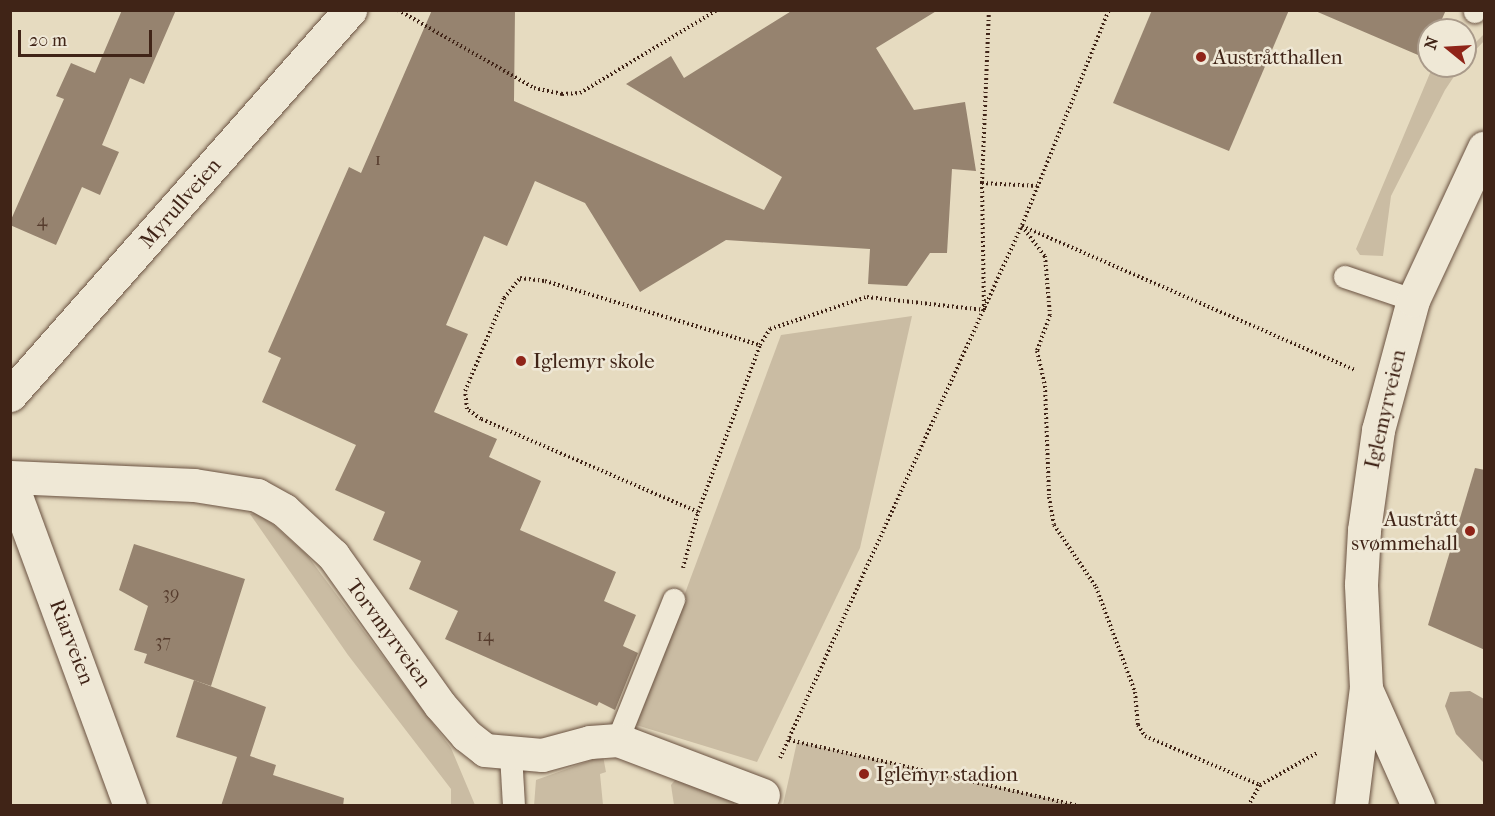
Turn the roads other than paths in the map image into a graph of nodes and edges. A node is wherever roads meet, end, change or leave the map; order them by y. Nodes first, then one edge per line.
1 (350, 10) edge
2 (1485, 148) edge
3 (1346, 277) dead end
4 (1413, 300) junction
5 (10, 395) edge
6 (10, 478) edge
7 (674, 600) road end
8 (1366, 688) junction
9 (618, 740) junction
10 (510, 754) junction
11 (763, 795) road end
12 (130, 806) edge
13 (514, 806) edge
14 (1351, 806) edge
15 (1418, 806) edge

1 - 5 street, Myrullveien
2 - 4 street, Iglemyrveien
3 - 4 lane
4 - 8 street, Iglemyrveien
6 - 10 street, Torvmyrveien
6 - 12 street, Riarveien
7 - 9 lane
8 - 14 street, Iglemyrveien
8 - 15 street, Iglemyrveien
9 - 10 street, Torvmyrveien
9 - 11 street, Torvmyrveien
10 - 13 lane

